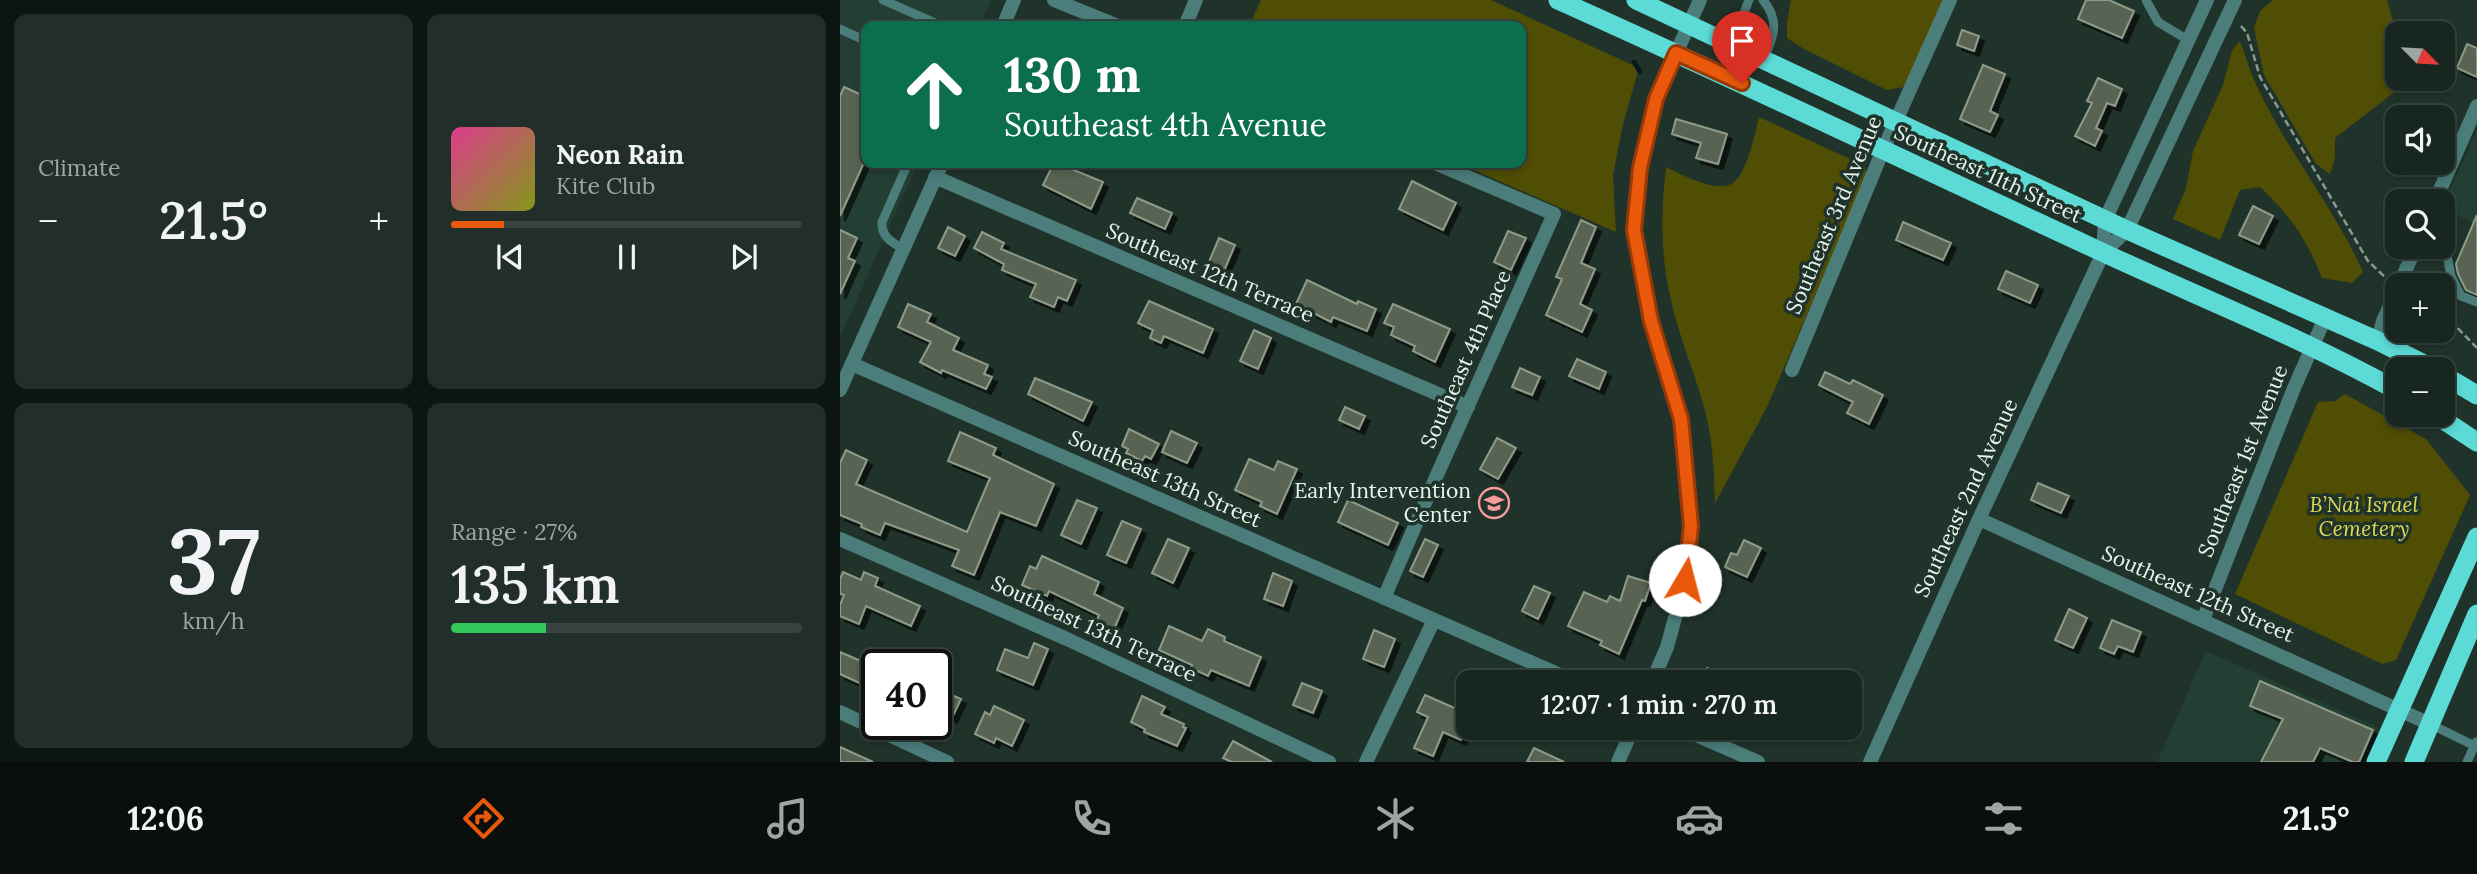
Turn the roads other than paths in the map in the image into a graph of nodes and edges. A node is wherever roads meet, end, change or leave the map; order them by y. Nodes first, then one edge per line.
1 (883, 0) edge
2 (1054, 0) edge
3 (1196, 0) edge
4 (1558, 0) edge
5 (1636, 0) edge
6 (1700, 0) edge
7 (1749, 0) edge
8 (1763, 0) edge
9 (1950, 0) edge
10 (2146, 0) edge
11 (2207, 0) edge
12 (2235, 0) edge
13 (1013, 1) edge
14 (931, 21) edge
15 (1005, 21) edge
16 (1106, 21) edge
17 (1187, 21) edge
18 (1689, 24) junction
19 (840, 30) edge
20 (861, 39) edge
21 (2188, 40) junction
22 (1732, 44) junction
23 (1676, 53) junction
24 (1763, 59) junction
25 (2477, 106) edge
26 (1896, 121) junction
27 (1883, 150) junction
28 (906, 168) edge
29 (940, 168) edge
30 (1447, 168) edge
31 (935, 177) junction
32 (2440, 189) edge
33 (2105, 220) junction
34 (2127, 230) junction
35 (903, 249) junction
36 (2103, 253) junction
37 (2448, 259) edge
38 (2477, 302) edge
39 (2385, 314) edge
40 (2325, 318) junction
41 (2378, 341) junction
42 (2312, 347) junction
43 (2411, 357) edge
44 (852, 364) junction
45 (1792, 370) dead end
46 (2455, 374) edge
47 (2477, 379) edge
48 (2455, 381) edge
49 (2385, 384) edge
50 (840, 390) edge
51 (2477, 395) edge
52 (1468, 407) junction
53 (2454, 427) edge
54 (2477, 442) edge
55 (1979, 519) junction
56 (2477, 537) edge
57 (840, 538) edge
58 (1384, 598) junction
59 (2477, 614) edge
60 (1434, 620) junction
61 (2203, 620) junction
62 (1549, 670) edge
63 (1657, 670) edge
64 (2399, 709) junction
65 (840, 712) edge
66 (2430, 724) junction
67 (1628, 740) edge
68 (1708, 740) edge
69 (2476, 744) edge
70 (947, 762) edge
71 (1329, 762) edge
72 (1366, 762) edge
73 (1618, 762) edge
74 (1758, 762) edge
75 (1870, 762) edge
76 (2376, 762) edge
77 (2414, 762) edge
78 (2467, 762) edge

1 - 14 lane
2 - 16 street
3 - 17 street
4 - 23 highway, Southeast 11th Street
5 - 18 highway, Southeast 11th Street
6 - 18 street
7 - 22 lane
8 - 24 lane
9 - 26 street, Southeast 3rd Avenue
10 - 21 lane
11 - 21 street, Southeast 2nd Avenue
12 - 34 street, Southeast 2nd Avenue
13 - 15 street
18 - 22 highway, Southeast 11th Street
18 - 23 street
19 - 20 lane
21 - 33 street, Southeast 2nd Avenue
22 - 24 highway, Southeast 11th Street
23 - 27 highway, Southeast 11th Street
23 - 63 street
24 - 26 highway, Southeast 11th Street
25 - 32 street
26 - 27 street, Southeast 3rd Avenue
26 - 33 highway, Southeast 11th Street
27 - 36 highway, Southeast 11th Street
27 - 45 street, Southeast 3rd Avenue
28 - 35 lane
29 - 31 street
30 - 52 street, Southeast 4th Place
31 - 35 street
31 - 52 street, Southeast 12th Terrace
33 - 34 highway, Southeast 11th Street
33 - 36 street, Southeast 2nd Avenue
34 - 36 street, Southeast 2nd Avenue
34 - 40 highway, Southeast 11th Street
35 - 44 street
36 - 42 highway, Southeast 11th Street
36 - 55 street, Southeast 2nd Avenue
37 - 38 lane
39 - 41 street
40 - 41 highway, Southeast 11th Street
40 - 42 street, Southeast 1st Avenue
41 - 43 highway, Southeast 11th Street
42 - 49 highway, Southeast 11th Street
42 - 61 street, Southeast 1st Avenue
44 - 50 street
44 - 58 street, Southeast 13th Street
46 - 47 highway
48 - 51 highway, Southeast 11th Street
52 - 58 street, Southeast 4th Place
53 - 54 highway
55 - 61 street, Southeast 12th Street
55 - 75 street, Southeast 2nd Avenue
56 - 64 highway
57 - 71 street, Southeast 13th Terrace
58 - 60 street, Southeast 13th Street
59 - 66 highway
60 - 62 street, Southeast 13th Street
60 - 72 street
61 - 64 street, Southeast 12th Street
64 - 66 street, Southeast 12th Street
64 - 76 highway
65 - 70 street
66 - 69 lane
66 - 77 highway
67 - 73 street
68 - 74 street
69 - 78 lane

